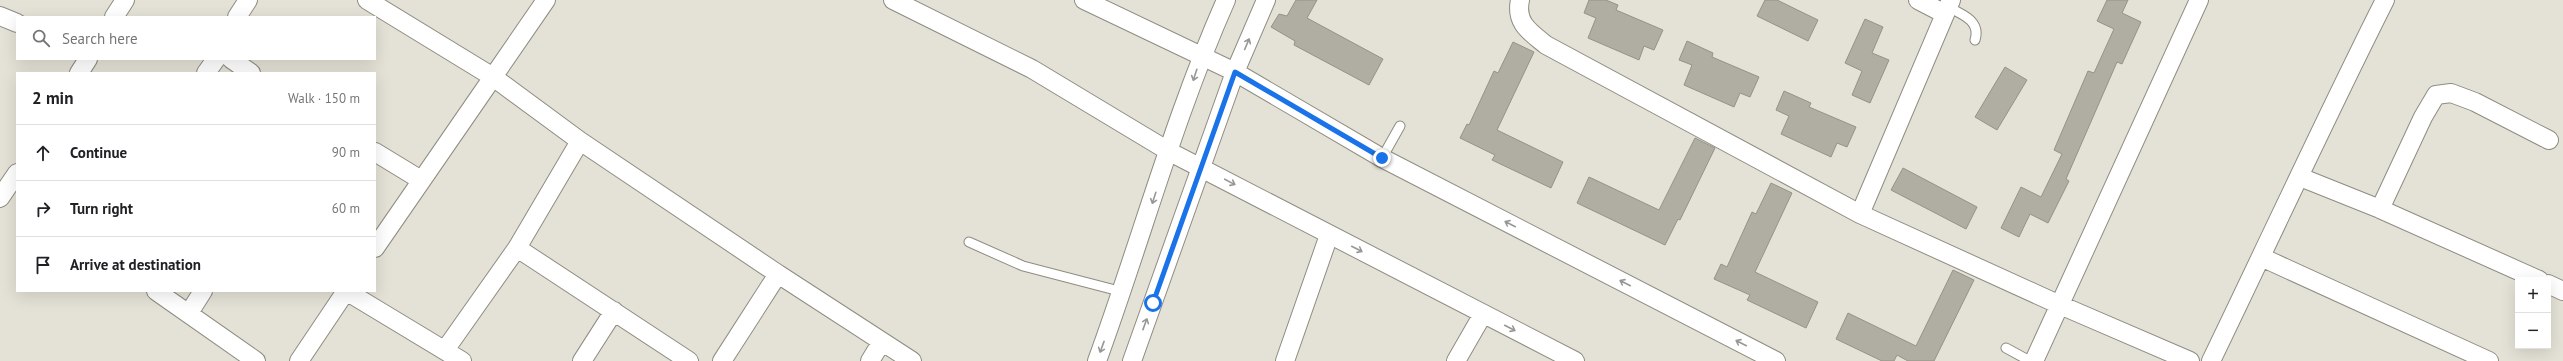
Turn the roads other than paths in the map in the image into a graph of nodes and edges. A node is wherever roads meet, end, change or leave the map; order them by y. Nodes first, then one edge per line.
1 (125, 0) edge
2 (247, 0) edge
3 (367, 0) edge
4 (546, 0) edge
5 (893, 0) edge
6 (1084, 0) edge
7 (1226, 0) edge
8 (1266, 0) edge
9 (1520, 0) edge
10 (1918, 0) edge
11 (2199, 0) edge
12 (2385, 0) edge
13 (1948, 7) edge
14 (0, 16) edge
15 (115, 16) edge
16 (238, 16) edge
17 (16, 23) edge
18 (1975, 40) dead end
19 (1202, 55) junction
20 (215, 60) edge
21 (232, 60) edge
22 (207, 72) edge
23 (250, 72) edge
24 (1235, 72) junction
25 (493, 77) junction
26 (1400, 126) dead end
27 (2549, 140) dead end
28 (580, 141) junction
29 (1170, 152) junction
30 (376, 153) edge
31 (1382, 158) junction
32 (1201, 167) junction
33 (16, 175) edge
34 (2300, 177) junction
35 (421, 180) junction
36 (8, 195) edge
37 (2380, 209) junction
38 (1860, 214) junction
39 (1329, 235) junction
40 (969, 242) dead end
41 (376, 247) edge
42 (516, 248) junction
43 (2261, 257) junction
44 (778, 274) junction
45 (2532, 277) edge
46 (2551, 285) edge
47 (2563, 291) edge
48 (158, 292) edge
49 (202, 292) edge
50 (345, 292) edge
51 (348, 292) edge
52 (1123, 292) junction
53 (2060, 305) junction
54 (614, 311) junction
55 (189, 313) junction
56 (1483, 314) junction
57 (881, 343) junction
58 (2006, 348) dead end
59 (446, 350) junction
60 (256, 361) edge
61 (299, 361) edge
62 (462, 361) edge
63 (582, 361) edge
64 (689, 361) edge
65 (722, 361) edge
66 (870, 361) edge
67 (912, 361) edge
68 (1097, 361) edge
69 (1132, 361) edge
70 (1285, 361) edge
71 (1456, 361) edge
72 (1575, 361) edge
73 (1776, 361) edge
74 (2030, 361) edge
75 (2034, 361) edge
76 (2190, 361) edge
77 (2210, 361) edge
78 (2489, 361) edge

1 - 15 street
2 - 16 street
3 - 25 street
4 - 25 street
5 - 29 street
6 - 19 street
7 - 19 street
24 -> 8 street
9 - 38 street
10 - 13 street
11 - 53 street
12 - 34 street
13 - 18 lane
13 - 38 street
14 - 17 street
19 - 24 street
19 -> 29 street
20 - 22 street
21 - 23 street
24 - 31 street
24 - 32 street
25 - 28 street
25 - 35 street
26 - 31 lane
27 - 37 street
28 - 42 street
28 - 44 street
29 - 32 street
29 -> 52 street
30 - 35 street
73 -> 31 street
32 -> 39 street
69 -> 32 street
33 - 36 street
34 - 37 street
34 - 43 street
35 - 41 street
37 - 45 street
38 - 53 street
39 -> 56 street
39 - 70 street
40 - 52 lane
42 - 54 street
42 - 59 street
43 - 77 street
43 - 78 street
44 - 57 street
44 - 65 street
46 - 47 street
48 - 55 street
49 - 55 street
50 - 61 street
51 - 59 street
52 -> 68 street
53 - 75 street
53 - 76 street
54 - 63 street
54 - 64 street
55 - 60 street
56 - 71 street
56 -> 72 street
57 - 66 street
57 - 67 street
58 - 74 lane
59 - 62 street

